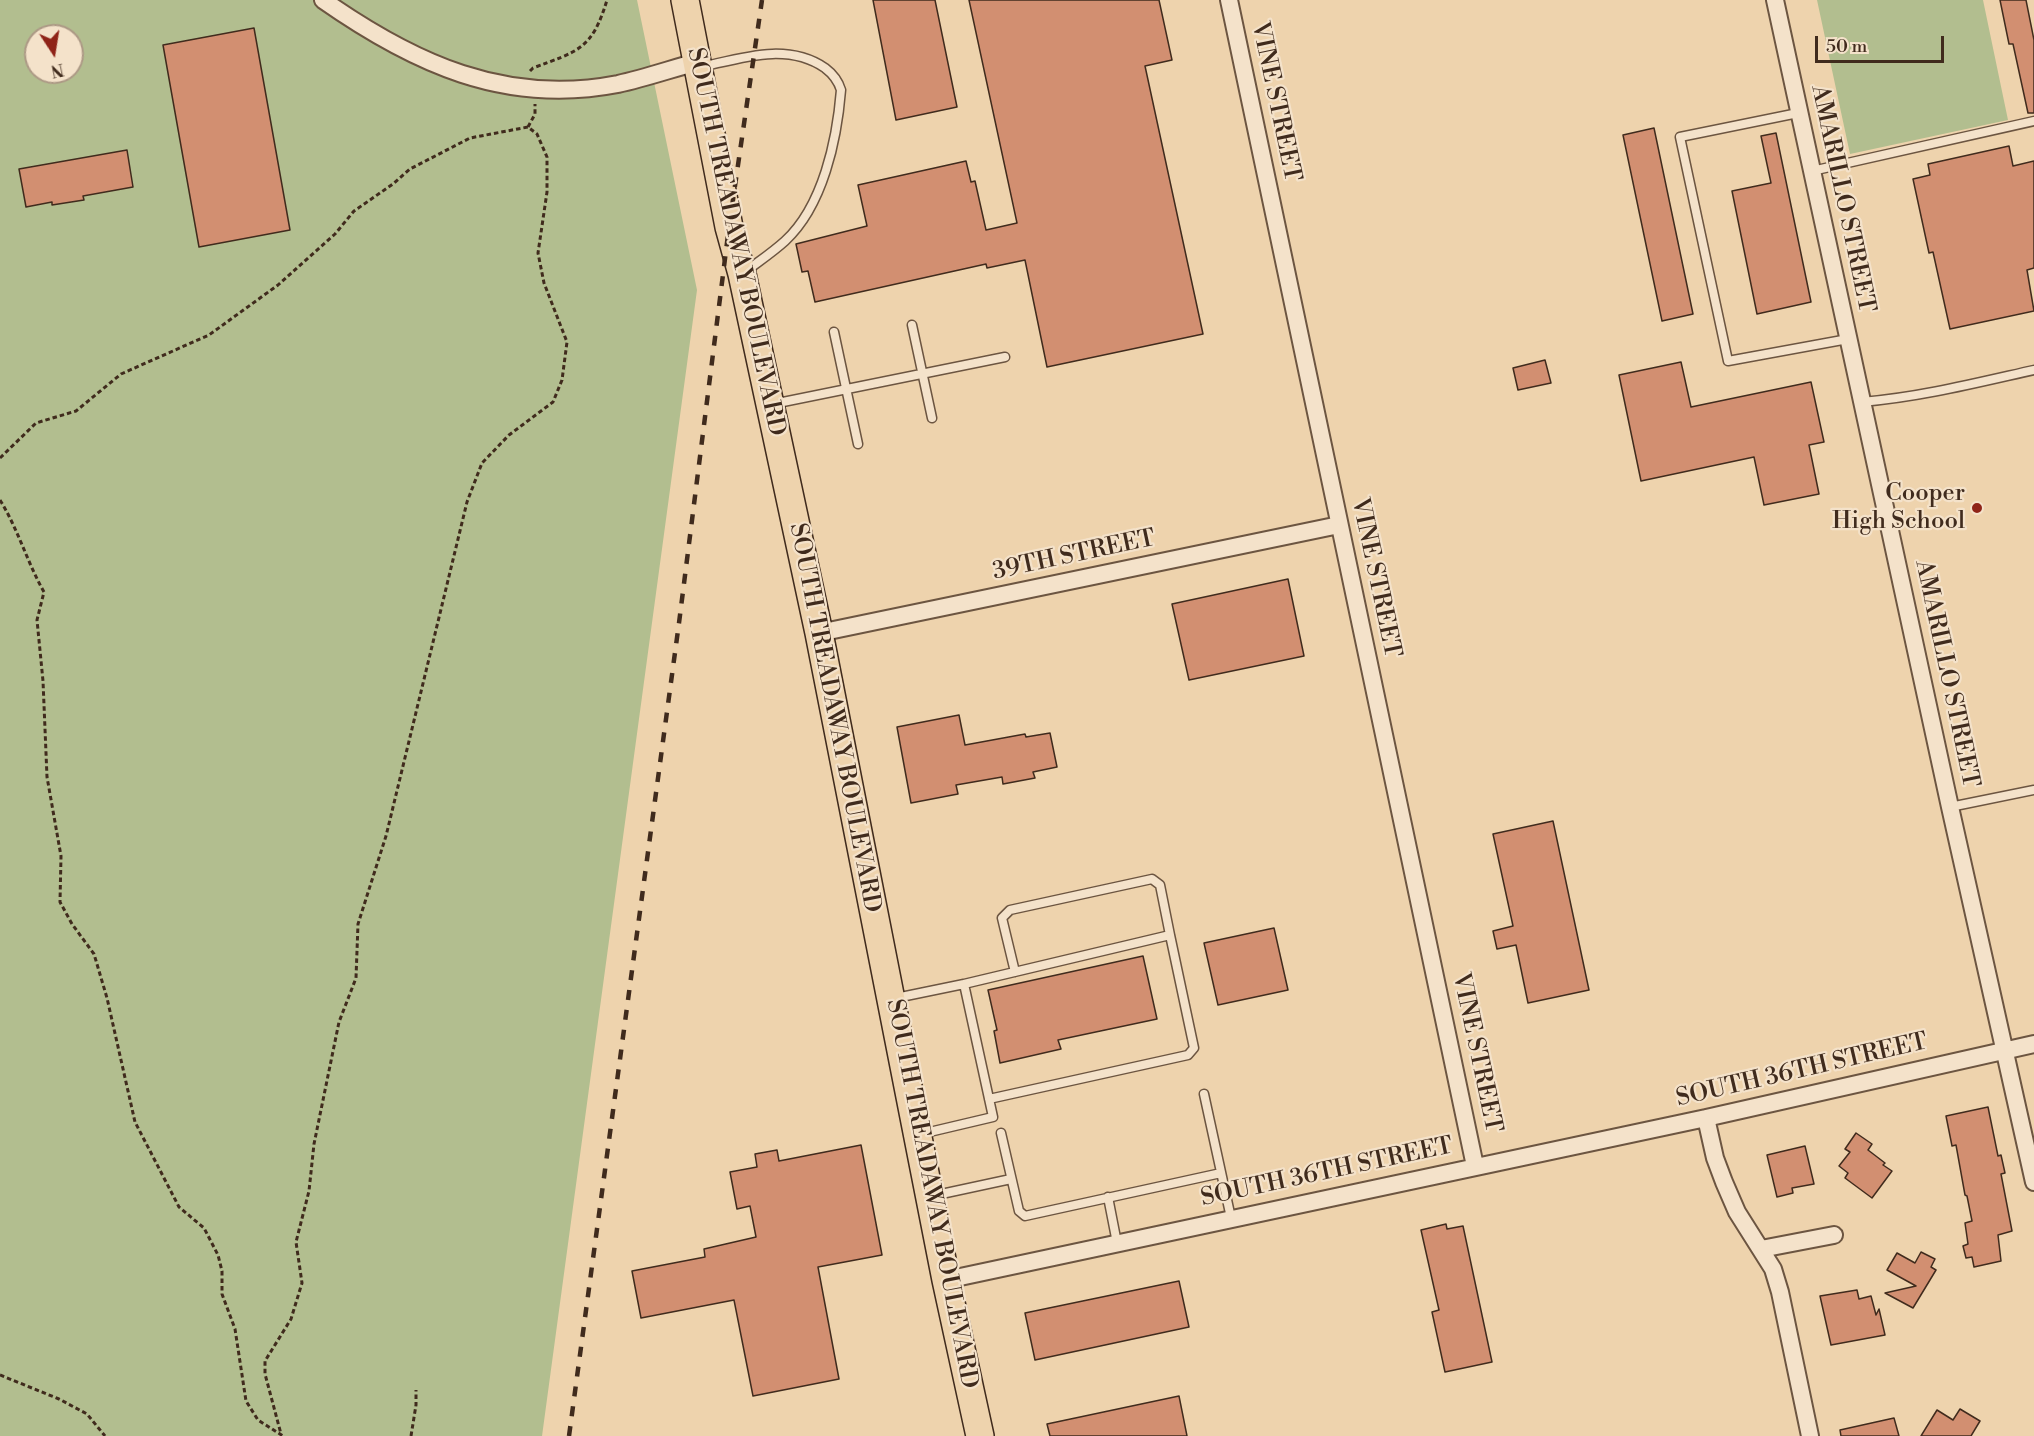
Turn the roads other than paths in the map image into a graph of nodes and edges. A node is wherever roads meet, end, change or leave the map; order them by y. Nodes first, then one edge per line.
1 (323, 0) edge
2 (684, 0) edge
3 (1228, 0) edge
4 (1774, 0) edge
5 (698, 65) junction
6 (1798, 113) junction
7 (2034, 122) edge
8 (1812, 171) junction
9 (742, 274) junction
10 (912, 325) dead end
11 (834, 332) dead end
12 (1848, 339) junction
13 (1005, 357) dead end
14 (2034, 369) edge
15 (922, 375) junction
16 (847, 390) junction
17 (1862, 402) junction
18 (770, 405) junction
19 (932, 418) dead end
20 (858, 444) dead end
21 (1339, 525) junction
22 (819, 633) junction
23 (2034, 790) edge
24 (1950, 807) junction
25 (1170, 935) junction
26 (1015, 972) junction
27 (964, 984) junction
28 (891, 999) junction
29 (2034, 1044) edge
30 (2006, 1050) junction
31 (1204, 1095) dead end
32 (989, 1100) junction
33 (1706, 1118) junction
34 (1001, 1133) dead end
35 (917, 1135) junction
36 (1475, 1166) junction
37 (1221, 1173) junction
38 (1011, 1179) junction
39 (2034, 1182) edge
40 (930, 1196) junction
41 (1108, 1197) junction
42 (1231, 1218) junction
43 (1834, 1235) dead end
44 (1117, 1243) junction
45 (1761, 1249) junction
46 (946, 1280) junction
47 (980, 1436) edge
48 (1810, 1436) edge

1 - 5 street
2 - 5 main road, SOUTH TREADAWAY BOULEVARD
3 - 21 street, VINE STREET
4 - 6 street, AMARILLO STREET
5 - 9 main road, SOUTH TREADAWAY BOULEVARD
5 - 9 lane
6 - 8 street, AMARILLO STREET
6 - 12 lane
7 - 8 lane
8 - 12 street, AMARILLO STREET
9 - 18 main road, SOUTH TREADAWAY BOULEVARD
10 - 15 lane
11 - 16 lane
12 - 17 street, AMARILLO STREET
13 - 15 lane
14 - 17 lane
15 - 16 lane
15 - 19 lane
16 - 18 lane
16 - 20 lane
17 - 24 street, AMARILLO STREET
18 - 22 main road, SOUTH TREADAWAY BOULEVARD
21 - 22 street, 39TH STREET
21 - 36 street, VINE STREET
22 - 28 main road, SOUTH TREADAWAY BOULEVARD
23 - 24 lane
24 - 30 street, AMARILLO STREET
25 - 26 lane
25 - 26 lane
25 - 32 lane
26 - 27 lane
27 - 28 lane
27 - 32 lane
28 - 35 main road, SOUTH TREADAWAY BOULEVARD
29 - 30 street, SOUTH 36TH STREET
30 - 33 street, SOUTH 36TH STREET
30 - 39 street, AMARILLO STREET
31 - 37 lane
32 - 35 lane
33 - 36 street, SOUTH 36TH STREET
33 - 45 street
34 - 38 lane
35 - 40 main road, SOUTH TREADAWAY BOULEVARD
36 - 42 street, SOUTH 36TH STREET
37 - 41 lane
37 - 42 lane
38 - 40 lane
38 - 41 lane
40 - 46 main road, SOUTH TREADAWAY BOULEVARD
41 - 44 lane
42 - 44 street, SOUTH 36TH STREET
43 - 45 street
44 - 46 street, SOUTH 36TH STREET
45 - 48 street
46 - 47 main road, SOUTH TREADAWAY BOULEVARD

